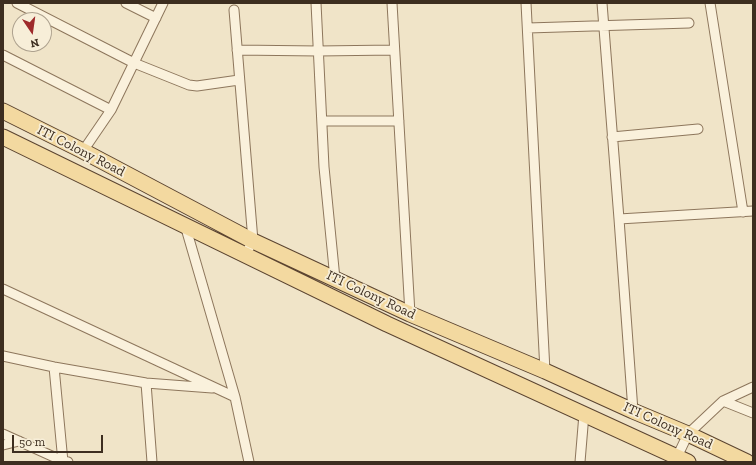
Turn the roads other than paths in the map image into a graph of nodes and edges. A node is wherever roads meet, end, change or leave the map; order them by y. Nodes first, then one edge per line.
1 (17, 3) edge
2 (126, 3) edge
3 (163, 3) edge
4 (316, 3) edge
5 (392, 3) edge
6 (526, 3) edge
7 (602, 3) edge
8 (710, 3) edge
9 (234, 10) dead end
10 (156, 18) junction
11 (689, 23) dead end
12 (603, 26) junction
13 (528, 28) junction
14 (237, 50) junction
15 (394, 50) junction
16 (318, 51) junction
17 (3, 55) edge
18 (134, 63) junction
19 (239, 80) junction
20 (111, 110) junction
21 (3, 111) edge
22 (322, 121) junction
23 (398, 121) junction
24 (698, 129) dead end
25 (3, 136) edge
26 (612, 137) junction
27 (83, 151) junction
28 (753, 211) edge
29 (743, 212) junction
30 (619, 220) junction
31 (185, 225) junction
32 (253, 241) junction
33 (245, 255) junction
34 (335, 279) junction
35 (3, 289) edge
36 (410, 314) junction
37 (3, 356) edge
38 (54, 367) junction
39 (546, 372) junction
40 (146, 383) junction
41 (753, 387) edge
42 (217, 389) junction
43 (235, 398) junction
44 (722, 401) junction
45 (633, 411) junction
46 (753, 413) edge
47 (584, 414) junction
48 (3, 434) edge
49 (688, 434) junction
50 (20, 441) junction
51 (3, 445) edge
52 (683, 459) edge
53 (65, 462) edge
54 (152, 462) edge
55 (248, 462) edge
56 (580, 462) edge
57 (748, 462) edge

1 - 18 street
2 - 10 street
3 - 10 street
4 - 16 street
5 - 15 street
6 - 13 street
7 - 12 street
8 - 29 street
9 - 14 street
10 - 18 street
11 - 12 street
12 - 13 street
12 - 26 street
13 - 39 street
14 - 16 street
14 - 19 street
15 - 16 street
15 - 23 street
16 - 22 street
17 - 20 street
18 - 19 street
18 - 20 street
19 - 32 street
20 - 27 street
21 - 27 main road, ITI Colony Road
22 - 23 street
22 - 34 street
23 - 36 street
24 - 26 street
25 - 31 main road, ITI Colony Road
26 - 30 street
27 - 32 main road, ITI Colony Road
28 - 29 street
29 - 30 street
30 - 45 street
31 - 33 main road, ITI Colony Road
31 - 43 street
32 - 33 street
32 - 34 main road, ITI Colony Road
33 - 47 main road, ITI Colony Road
34 - 36 main road, ITI Colony Road
35 - 42 street
36 - 39 main road, ITI Colony Road
37 - 38 street
38 - 40 street
38 - 53 street
39 - 45 main road, ITI Colony Road
40 - 42 street
40 - 54 street
41 - 44 street
42 - 43 street
43 - 55 street
44 - 46 street
44 - 49 street
45 - 49 main road, ITI Colony Road
47 - 52 main road, ITI Colony Road
47 - 56 street
48 - 50 street
49 - 52 street
49 - 57 main road, ITI Colony Road
50 - 51 street
50 - 53 street

